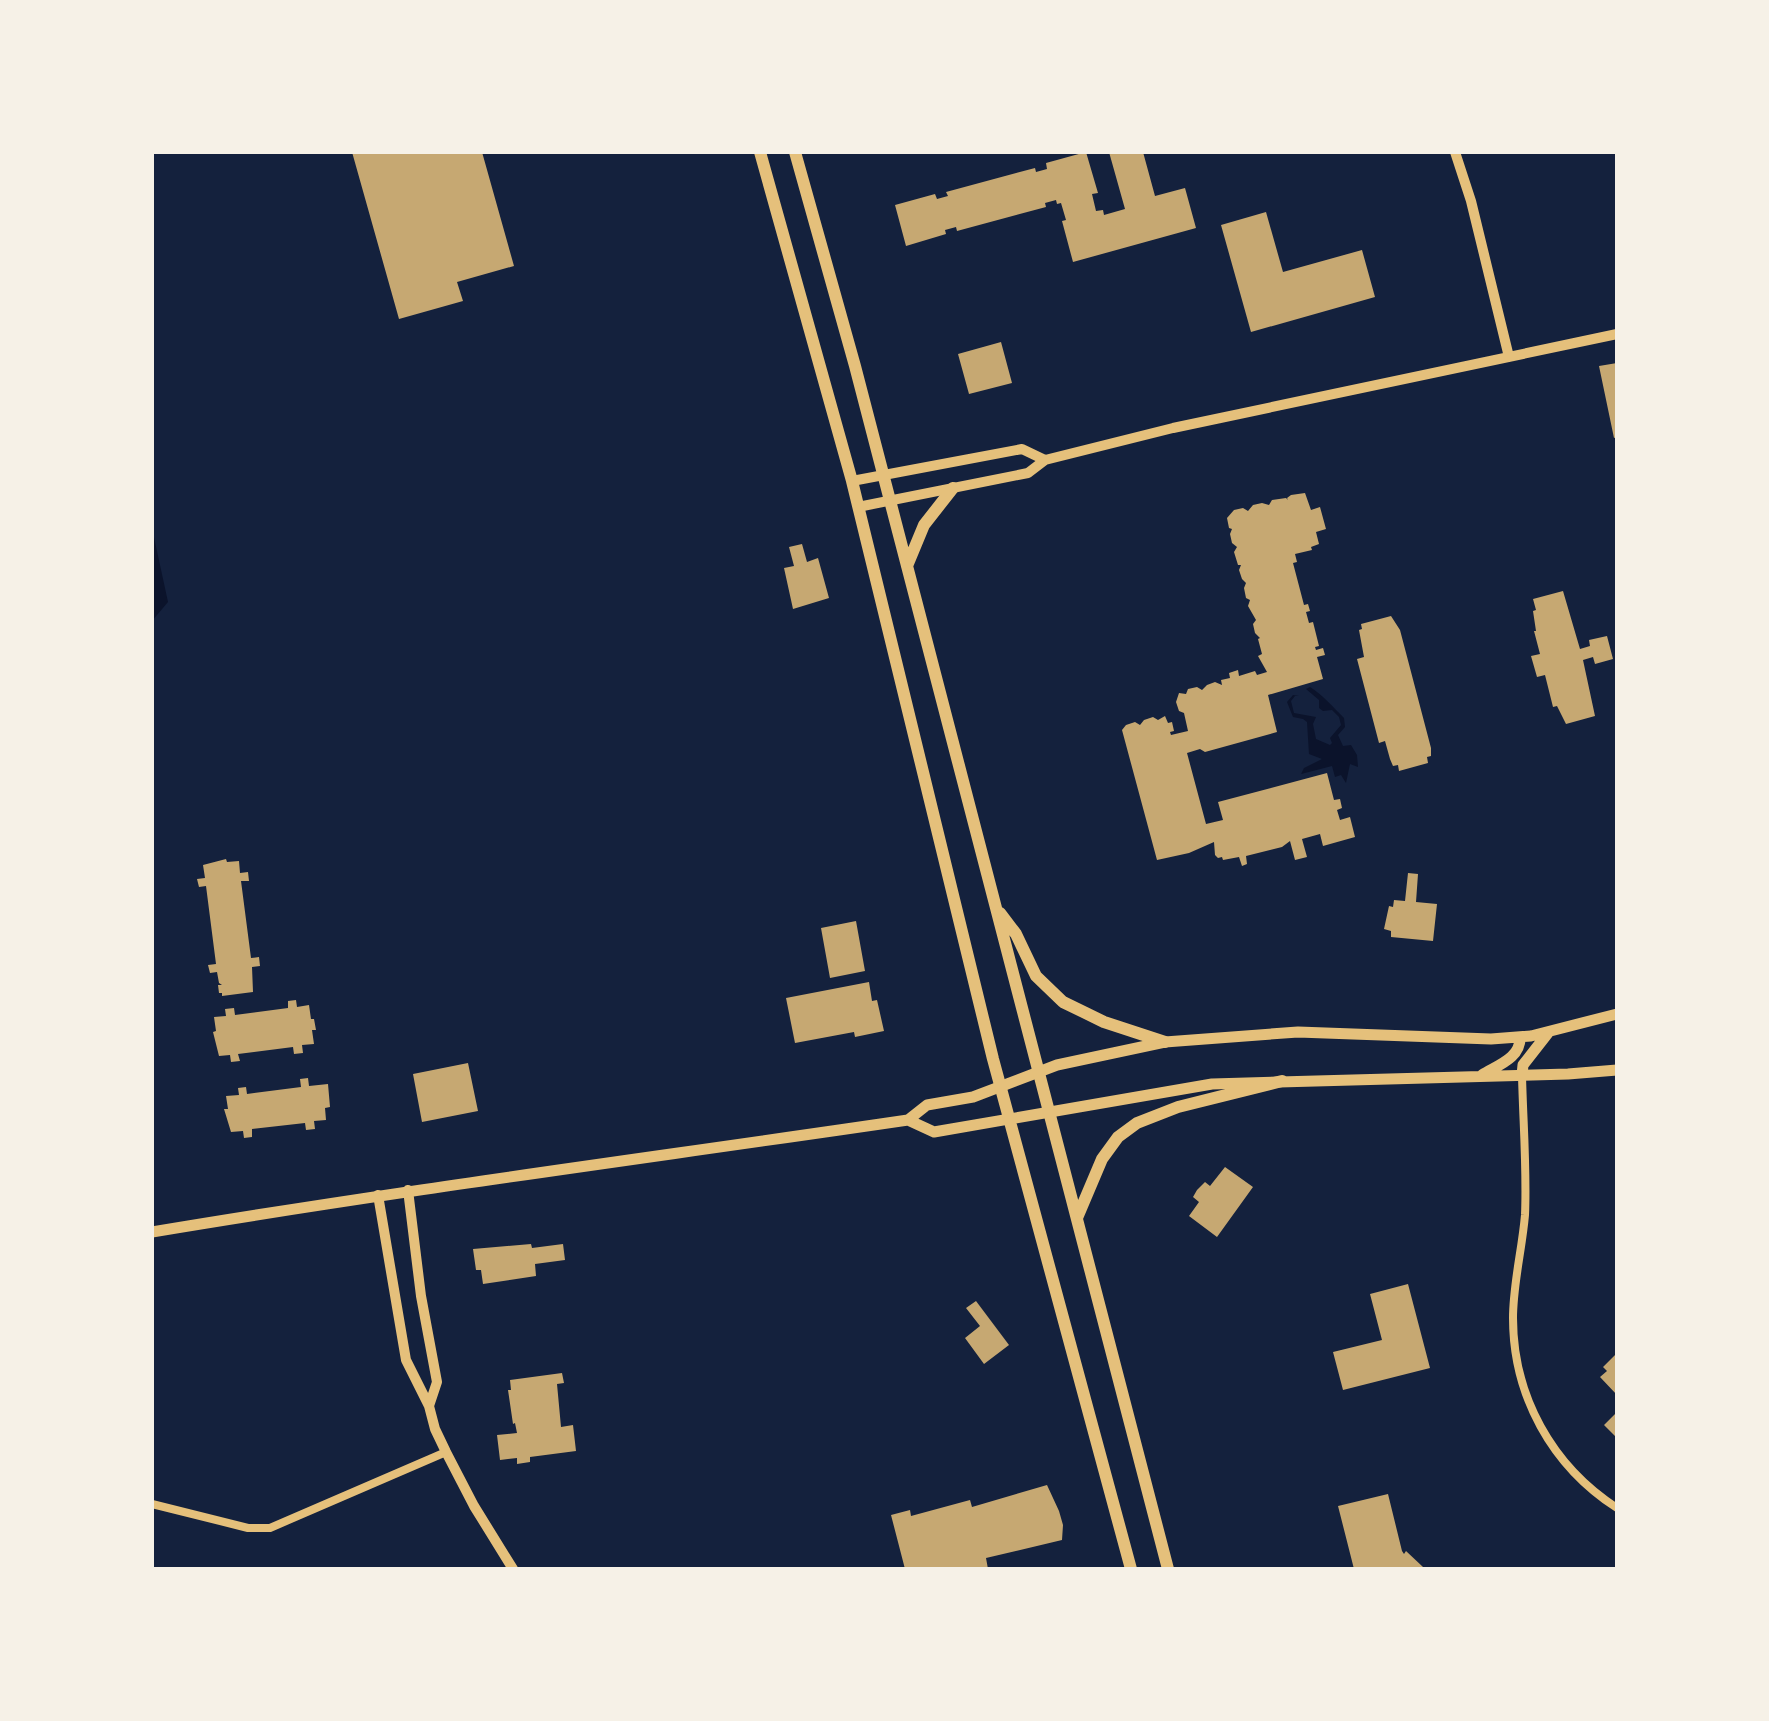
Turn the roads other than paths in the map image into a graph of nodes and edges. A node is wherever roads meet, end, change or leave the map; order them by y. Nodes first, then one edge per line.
1 (760, 152) edge
2 (795, 152) edge
3 (1455, 152) edge
4 (1617, 334) edge
5 (1509, 357) junction
6 (1045, 460) junction
7 (884, 476) junction
8 (852, 481) junction
9 (953, 488) junction
10 (890, 500) junction
11 (858, 507) junction
12 (907, 566) junction
13 (996, 908) junction
14 (1617, 1014) edge
15 (1548, 1033) junction
16 (1520, 1037) junction
17 (1165, 1042) junction
18 (1617, 1070) edge
19 (1038, 1071) junction
20 (1522, 1075) junction
21 (1478, 1077) junction
22 (1282, 1081) junction
23 (1000, 1086) junction
24 (1049, 1112) junction
25 (1009, 1119) junction
26 (908, 1120) junction
27 (408, 1190) junction
28 (378, 1195) junction
29 (1077, 1218) junction
30 (152, 1232) edge
31 (429, 1406) junction
32 (446, 1452) junction
33 (152, 1504) edge
34 (1617, 1508) edge
35 (513, 1569) edge
36 (1131, 1569) edge
37 (1168, 1569) edge

1 - 8 main road
2 - 7 main road
3 - 5 street
4 - 5 street
5 - 6 street
6 - 7 street
6 - 9 street
7 - 8 street
7 - 10 main road
8 - 11 main road
9 - 10 street
9 - 12 main road
10 - 11 street
10 - 12 main road
11 - 23 main road
12 - 13 main road
13 - 17 main road
13 - 19 main road
14 - 15 main road
15 - 16 main road
15 - 20 main road
16 - 17 main road
16 - 21 main road
17 - 19 main road
18 - 20 main road
19 - 23 main road
19 - 24 main road
20 - 21 main road
20 - 34 street
21 - 22 main road
22 - 24 main road
22 - 29 main road
23 - 25 main road
23 - 26 main road
24 - 25 main road
24 - 29 main road
25 - 26 main road
25 - 36 main road
26 - 27 main road
27 - 28 main road
27 - 31 street
28 - 30 main road
28 - 31 street
29 - 37 main road
31 - 32 street
32 - 33 street
32 - 35 street

